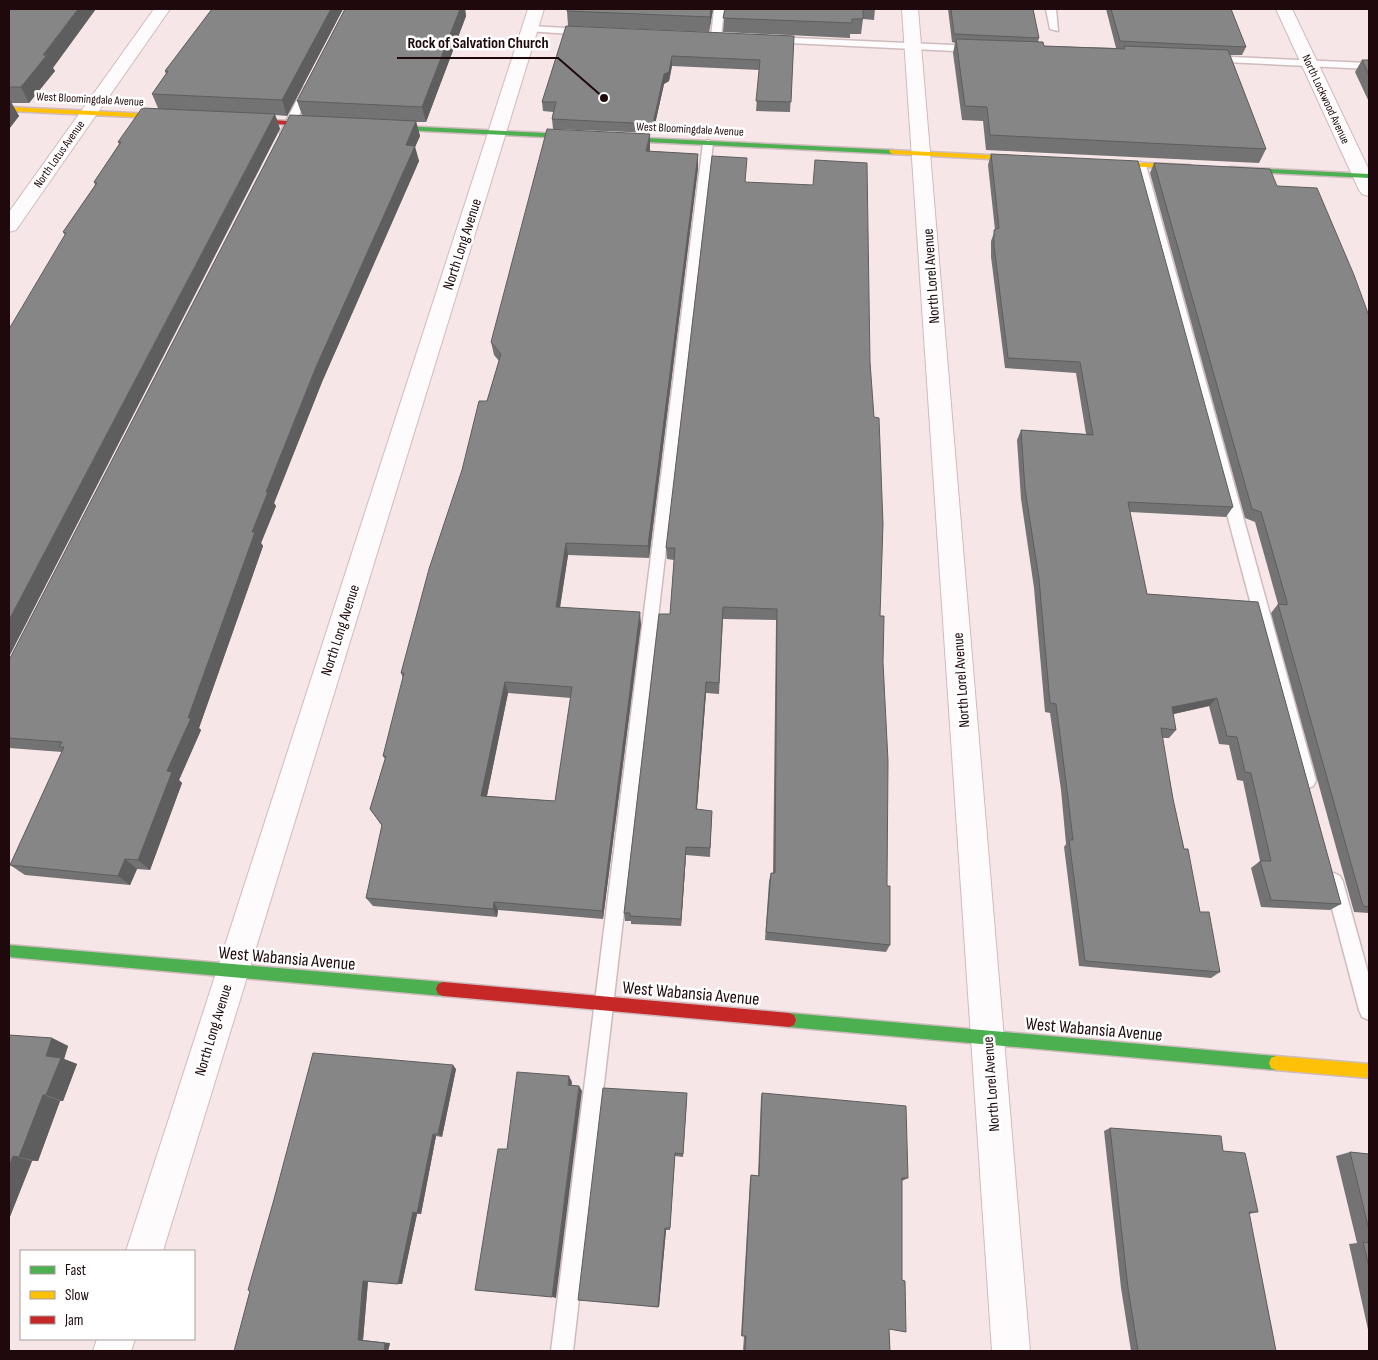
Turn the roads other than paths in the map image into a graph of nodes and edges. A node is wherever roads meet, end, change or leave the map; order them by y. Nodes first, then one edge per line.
1 (162, 9) edge
2 (536, 9) edge
3 (719, 9) edge
4 (910, 9) edge
5 (1051, 9) edge
6 (1284, 9) edge
7 (530, 29) junction
8 (1055, 29) dead end
9 (599, 32) edge
10 (716, 37) edge
11 (765, 40) edge
12 (913, 46) junction
13 (983, 49) edge
14 (1202, 58) edge
15 (1309, 63) junction
16 (1369, 66) edge
17 (315, 76) edge
18 (9, 109) edge
19 (88, 113) junction
20 (191, 118) edge
21 (231, 120) edge
22 (291, 123) junction
23 (340, 125) edge
24 (369, 127) edge
25 (498, 133) junction
26 (281, 142) edge
27 (708, 143) junction
28 (922, 154) junction
29 (1042, 160) edge
30 (1091, 162) edge
31 (1140, 164) junction
32 (1197, 167) edge
33 (1216, 168) edge
34 (1367, 180) edge
35 (9, 226) edge
36 (1311, 796) edge
37 (1329, 863) edge
38 (9, 951) edge
39 (231, 971) junction
40 (604, 1004) junction
41 (1369, 1010) edge
42 (988, 1037) junction
43 (1369, 1071) edge
44 (144, 1250) edge
45 (562, 1351) edge
46 (1012, 1351) edge

1 - 19 street, North Lotus Avenue
2 - 7 street, North Long Avenue
3 - 10 lane
4 - 12 street, North Lorel Avenue
5 - 8 lane
6 - 15 street, North Lockwood Avenue
7 - 9 lane
7 - 25 street, North Long Avenue
11 - 12 lane
12 - 13 lane
12 - 28 street, North Lorel Avenue
14 - 15 lane
15 - 16 lane
15 - 34 street, North Lockwood Avenue
17 - 22 lane
18 - 19 street, West Bloomingdale Avenue
19 - 20 street, West Bloomingdale Avenue
19 - 35 street, North Lotus Avenue
21 - 22 street
22 - 23 street
22 - 26 lane
24 - 25 street, West Bloomingdale Avenue
25 - 27 street, West Bloomingdale Avenue
25 - 39 street, North Long Avenue
27 - 28 street, West Bloomingdale Avenue
27 - 40 lane
28 - 29 street, West Bloomingdale Avenue
28 - 42 street, North Lorel Avenue
30 - 31 street
31 - 32 street
31 - 36 lane
33 - 34 street
37 - 41 lane
38 - 39 street, West Wabansia Avenue
39 - 40 street, West Wabansia Avenue
39 - 44 street, North Long Avenue
40 - 42 street, West Wabansia Avenue
40 - 45 lane
42 - 43 street, West Wabansia Avenue
42 - 46 street, North Lorel Avenue

